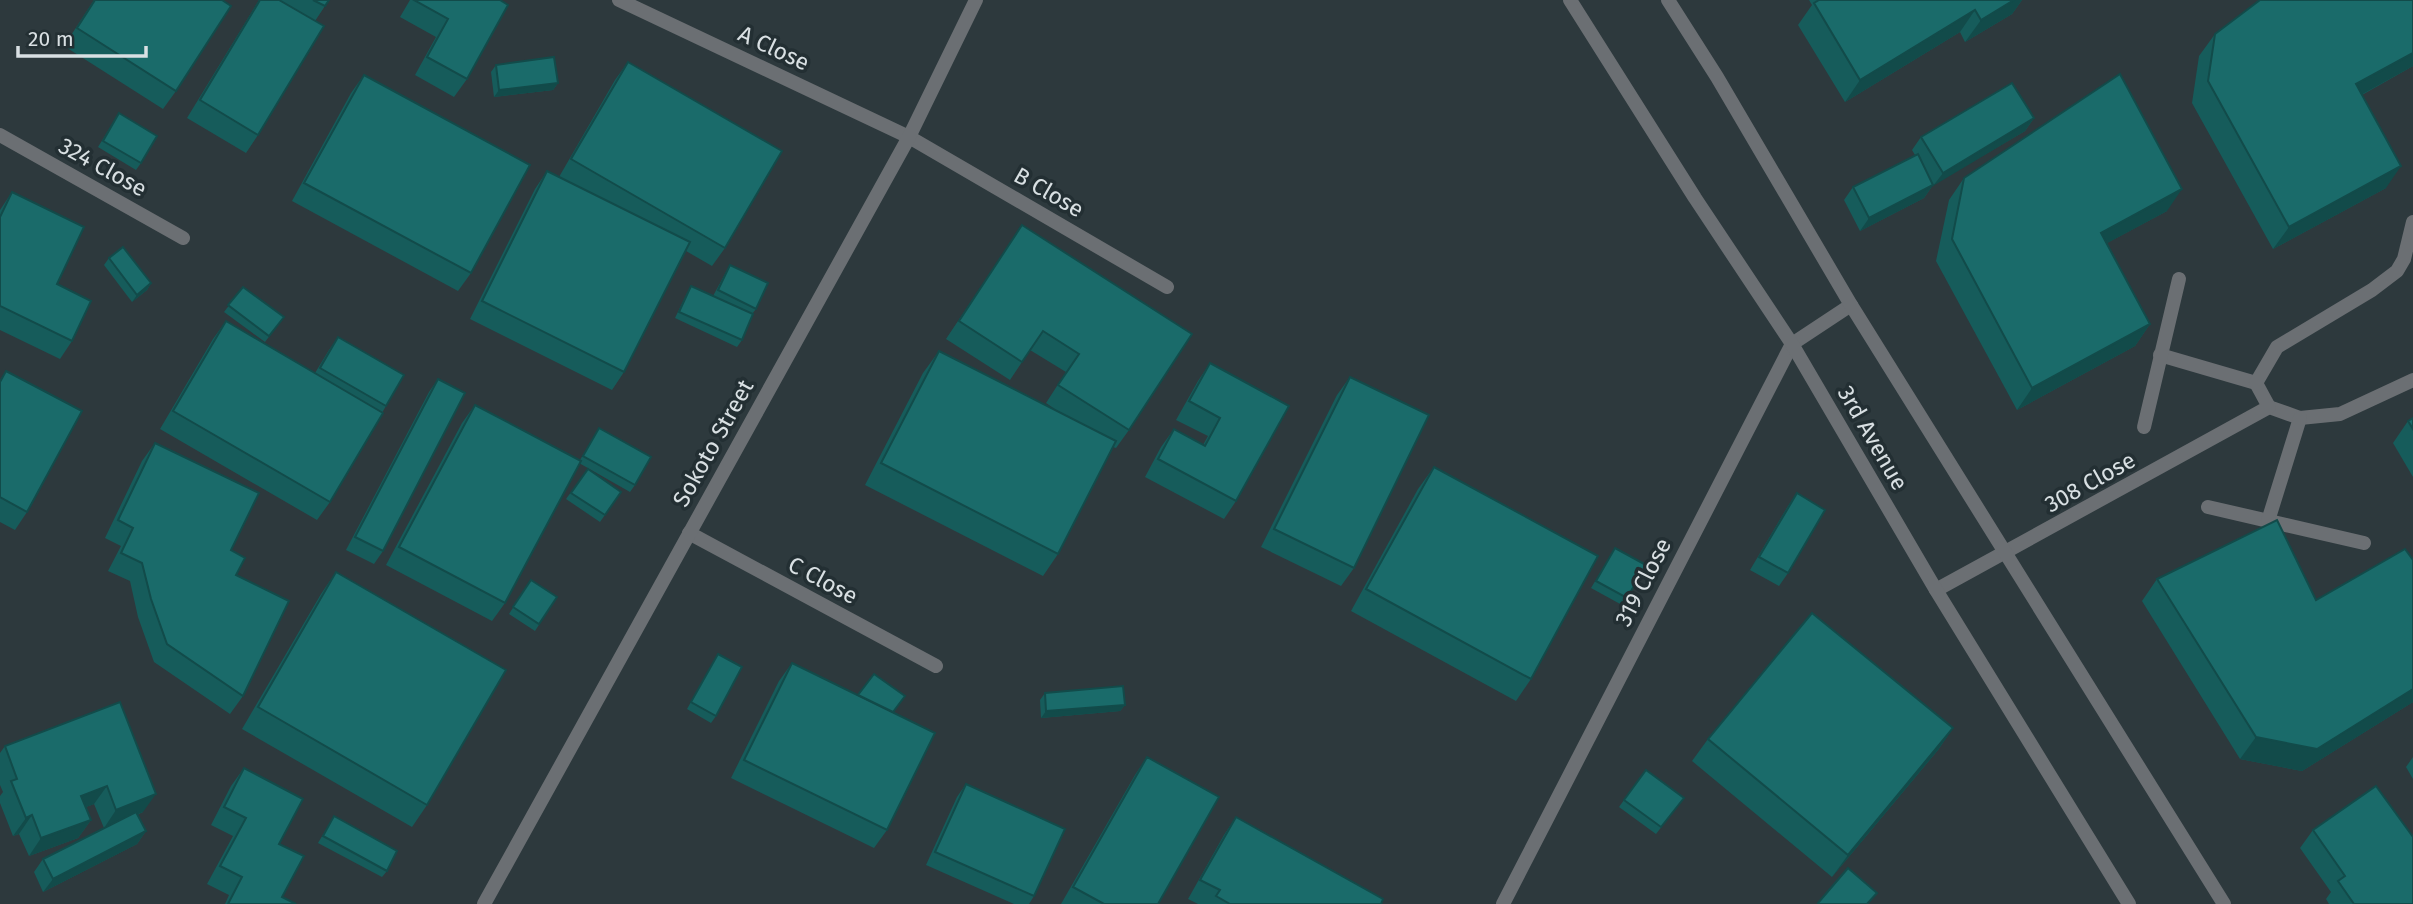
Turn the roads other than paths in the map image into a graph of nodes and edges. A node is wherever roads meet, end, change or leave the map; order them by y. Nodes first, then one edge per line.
1 (619, 0) edge
2 (976, 0) edge
3 (1570, 0) edge
4 (1668, 0) edge
5 (0, 135) edge
6 (909, 137) junction
7 (2413, 222) edge
8 (183, 238) dead end
9 (2179, 279) dead end
10 (1167, 287) dead end
11 (1852, 305) junction
12 (1792, 344) junction
13 (2160, 355) junction
14 (2413, 380) edge
15 (2256, 383) junction
16 (2269, 408) junction
17 (2300, 418) junction
18 (2144, 427) dead end
19 (2208, 507) dead end
20 (2268, 521) junction
21 (689, 533) junction
22 (2364, 543) dead end
23 (2006, 554) junction
24 (1936, 590) junction
25 (936, 666) dead end
26 (484, 904) edge
27 (1503, 904) edge
28 (2129, 904) edge
29 (2224, 904) edge

1 - 6 street, A Close
2 - 6 street, Sokoto Street
3 - 12 street, 3rd Avenue
4 - 11 street
5 - 8 street, 324 Close
6 - 10 street, B Close
6 - 21 street, Sokoto Street
7 - 15 street
9 - 13 street
11 - 12 street, 319 Close
11 - 23 street
12 - 24 street, 3rd Avenue
12 - 27 street, 319 Close
13 - 15 street
13 - 18 street
14 - 17 street
15 - 16 street
16 - 17 street
16 - 23 street, 308 Close
17 - 20 street
19 - 20 street
20 - 22 street
21 - 25 street, C Close
21 - 26 street, Sokoto Street
23 - 24 street, 308 Close
23 - 29 street
24 - 28 street, 3rd Avenue

